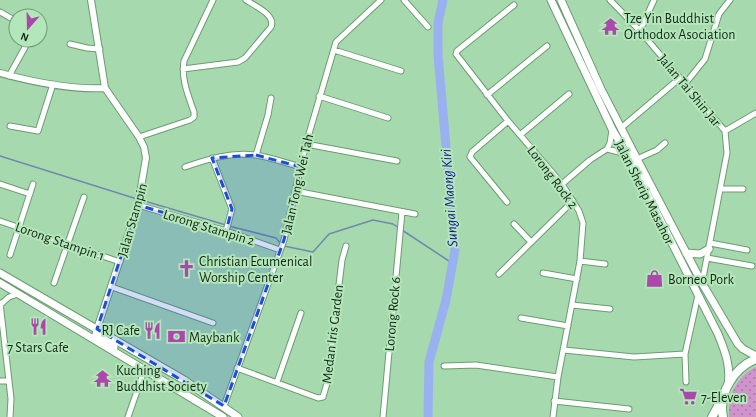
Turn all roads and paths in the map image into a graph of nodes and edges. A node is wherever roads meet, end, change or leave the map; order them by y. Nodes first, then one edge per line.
1 (92, 0) edge
2 (213, 0) edge
3 (246, 0) edge
4 (381, 0) edge
5 (404, 0) edge
6 (551, 0) edge
7 (561, 0) edge
8 (610, 0) edge
9 (654, 0) edge
10 (730, 0) edge
11 (514, 4) dead end
12 (428, 27) dead end
13 (640, 31) junction
14 (70, 44) dead end
15 (547, 46) dead end
16 (25, 48) edge
17 (100, 49) junction
18 (334, 50) junction
19 (183, 69) junction
20 (401, 71) dead end
21 (0, 73) edge
22 (9, 76) junction
23 (680, 78) junction
24 (53, 84) junction
25 (685, 84) junction
26 (105, 88) junction
27 (569, 94) dead end
28 (319, 96) junction
29 (487, 96) junction
30 (271, 98) dead end
31 (756, 113) edge
32 (388, 118) dead end
33 (508, 121) junction
34 (10, 126) dead end
35 (621, 128) junction
36 (612, 129) junction
37 (725, 131) junction
38 (520, 135) junction
39 (139, 136) junction
40 (665, 143) dead end
41 (306, 144) junction
42 (607, 148) junction
43 (256, 155) junction
44 (212, 158) junction
45 (634, 160) junction
46 (397, 161) dead end
47 (185, 167) dead end
48 (301, 167) junction
49 (0, 184) edge
50 (33, 184) dead end
51 (562, 184) junction
52 (721, 189) junction
53 (743, 189) dead end
54 (295, 191) junction
55 (30, 194) junction
56 (84, 197) dead end
57 (573, 201) junction
58 (507, 202) dead end
59 (139, 204) junction
60 (402, 212) junction
61 (415, 214) dead end
62 (0, 221) edge
63 (514, 224) dead end
64 (19, 227) junction
65 (226, 229) junction
66 (531, 242) junction
67 (68, 244) junction
68 (346, 246) dead end
69 (709, 246) junction
70 (281, 248) junction
71 (747, 250) dead end
72 (686, 253) junction
73 (10, 255) dead end
74 (707, 258) junction
75 (580, 261) junction
76 (120, 262) junction
77 (605, 264) dead end
78 (752, 266) dead end
79 (0, 273) edge
80 (543, 273) dead end
81 (499, 274) dead end
82 (577, 279) junction
83 (0, 283) edge
84 (54, 283) dead end
85 (702, 283) junction
86 (112, 287) junction
87 (698, 293) junction
88 (18, 294) junction
89 (0, 304) edge
90 (572, 305) junction
91 (610, 309) dead end
92 (693, 311) junction
93 (301, 313) dead end
94 (710, 317) junction
95 (521, 318) dead end
96 (213, 323) dead end
97 (568, 326) junction
98 (97, 329) junction
99 (564, 350) junction
100 (685, 354) junction
101 (756, 356) edge
102 (756, 359) edge
103 (135, 365) junction
104 (444, 366) dead end
105 (237, 368) junction
106 (144, 370) junction
107 (558, 377) junction
108 (9, 380) junction
109 (0, 381) edge
110 (277, 382) junction
111 (686, 382) dead end
112 (727, 387) junction
113 (723, 397) junction
114 (554, 401) junction
115 (224, 406) junction
116 (629, 409) dead end
117 (10, 417) edge
118 (128, 417) edge
119 (223, 417) edge
120 (238, 417) edge
121 (383, 417) edge
122 (553, 417) edge
123 (712, 417) edge
124 (723, 417) edge

1 - 17 street, Jalan Stampin
2 - 19 street
3 - 19 street
4 - 18 street, Jalan Tong Wei Tah
5 - 12 street
6 - 36 main road, Jalan Sherip Masahor
7 - 35 main road, Jalan Sherip Masahor
8 - 13 street, Jalan Tai Shin Jar
9 - 13 street
10 - 25 street
11 - 29 street, Lorong Rock 2
13 - 23 street, Jalan Tai Shin Jar
14 - 17 street
15 - 29 street
16 - 22 street
17 - 26 street, Jalan Stampin
18 - 20 street
18 - 28 street, Jalan Tong Wei Tah
19 - 39 street
21 - 22 street
22 - 24 street
23 - 25 street, Jalan Tai Shin Jar
23 - 35 street
24 - 26 street
24 - 34 street
25 - 37 street, Jalan Tai Shin Jar
26 - 39 street, Jalan Stampin
27 - 38 street
28 - 32 street
28 - 41 street, Jalan Tong Wei Tah
29 - 33 street, Lorong Rock 2
30 - 43 street
31 - 37 street
33 - 38 street, Lorong Rock 2
33 - 58 street
35 - 45 main road, Jalan Sherip Masahor
36 - 42 street
36 - 45 main road, Jalan Sherip Masahor
37 - 52 street, Jalan Tai Shin Jar
38 - 51 street, Lorong Rock 2
39 - 59 street, Jalan Stampin
40 - 45 street
41 - 46 street
41 - 48 street, Jalan Tong Wei Tah
42 - 45 street
42 - 51 street
43 - 44 street
43 - 48 street
44 - 47 street
44 - 65 street
45 - 72 main road, Jalan Sherip Masahor
45 - 87 main road, Jalan Sherip Masahor
48 - 54 street, Jalan Tong Wei Tah
49 - 55 street
50 - 55 street
51 - 57 street, Lorong Rock 2
52 - 53 street
52 - 69 street, Jalan Tai Shin Jar
54 - 60 street
54 - 70 street, Jalan Tong Wei Tah
55 - 64 street
56 - 67 street
57 - 66 street
57 - 75 street, Lorong Rock 2
59 - 65 street, Lorong Stampin 2
59 - 76 street, Jalan Stampin
60 - 61 street
60 - 121 street, Lorong Rock 6
62 - 64 street, Lorong Stampin 1
63 - 66 street
64 - 67 street, Lorong Stampin 1
64 - 73 street
65 - 70 street, Lorong Stampin 2
66 - 81 street
67 - 76 street, Lorong Stampin 1
67 - 84 street
68 - 110 street, Medan Iris Garden
69 - 71 street
69 - 72 main road
69 - 74 street, Jalan Tai Shin Jar
70 - 105 street, Jalan Tong Wei Tah
72 - 85 main road, Jalan Sherip Masahor
74 - 78 street
74 - 85 street, Jalan Tai Shin Jar
75 - 77 street
75 - 82 street, Lorong Rock 2
76 - 86 street, Jalan Stampin
79 - 98 main road
80 - 82 street
82 - 90 street, Lorong Rock 2
83 - 88 main road
85 - 101 main road, Jalan Sherip Masahor
86 - 96 street
86 - 98 street, Jalan Stampin
87 - 92 street
87 - 94 main road, Jalan Sherip Masahor
88 - 89 street
88 - 103 main road
89 - 108 street
90 - 91 street
90 - 97 street, Lorong Rock 2
92 - 94 street
92 - 100 street
93 - 110 street
94 - 112 main road, Jalan Sherip Masahor
95 - 97 street
97 - 99 street, Lorong Rock 2
98 - 103 main road
98 - 115 main road
99 - 100 street
99 - 107 street, Lorong Rock 2
100 - 111 street
102 - 112 main road
103 - 106 main road
104 - 107 street
105 - 110 street, Medan Iris Garden
105 - 115 street, Jalan Tong Wei Tah
106 - 118 street
106 - 119 main road
107 - 114 street, Lorong Rock 2
108 - 109 street
108 - 117 street
112 - 113 main road
113 - 123 main road
113 - 124 main road
114 - 116 street
114 - 122 street, Lorong Rock 2
115 - 120 main road

